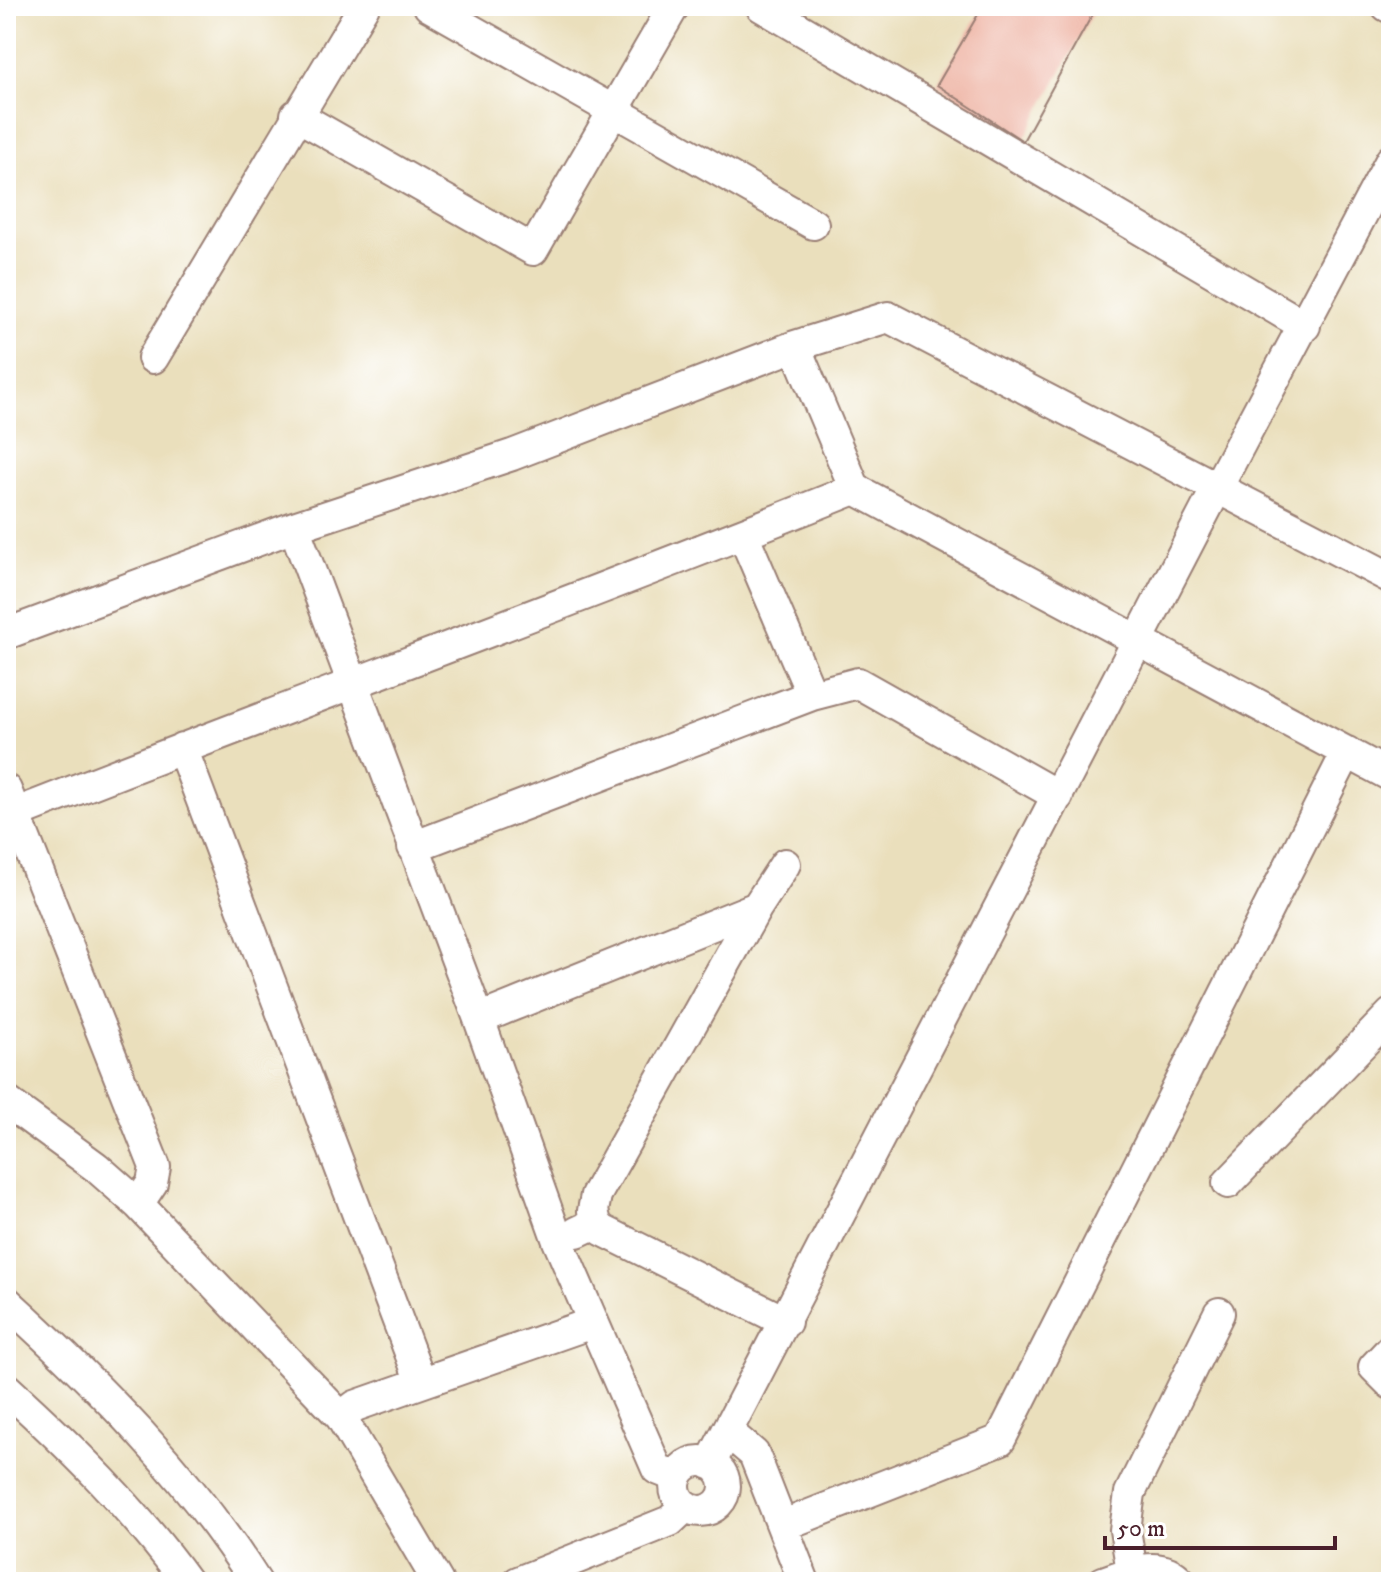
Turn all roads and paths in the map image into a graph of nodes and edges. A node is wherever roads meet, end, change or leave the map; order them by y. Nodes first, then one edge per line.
1 (364, 6) edge
2 (429, 6) edge
3 (674, 6) edge
4 (761, 6) edge
5 (613, 111) junction
6 (296, 115) junction
7 (1391, 160) edge
8 (813, 224) dead end
9 (1305, 326) junction
10 (795, 346) junction
11 (153, 358) dead end
12 (1218, 486) junction
13 (855, 489) junction
14 (294, 527) junction
15 (743, 534) junction
16 (1391, 578) edge
17 (6, 634) edge
18 (1138, 640) junction
19 (352, 686) junction
20 (812, 695) junction
21 (182, 748) junction
22 (1347, 752) junction
23 (1391, 776) edge
24 (1058, 796) junction
25 (10, 802) edge
26 (413, 847) junction
27 (785, 864) dead end
28 (757, 907) junction
29 (1391, 1014) edge
30 (479, 1019) junction
31 (6, 1101) edge
32 (1228, 1183) dead end
33 (138, 1204) junction
34 (596, 1223) junction
35 (558, 1241) junction
36 (6, 1301) edge
37 (1219, 1313) dead end
38 (786, 1322) junction
39 (592, 1323) junction
40 (1391, 1349) edge
41 (421, 1382) junction
42 (1391, 1384) edge
43 (6, 1388) edge
44 (341, 1417) junction
45 (727, 1431) junction
46 (710, 1464) junction
47 (677, 1477) junction
48 (686, 1506) junction
49 (784, 1525) junction
50 (1132, 1571) junction
51 (187, 1582) edge
52 (256, 1582) edge
53 (438, 1582) edge
54 (518, 1582) edge
55 (804, 1582) edge
56 (1103, 1582) edge
57 (1181, 1582) edge

1 - 6 street
2 - 5 street
3 - 5 street
4 - 9 street
5 - 6 street
5 - 8 street
6 - 11 street
7 - 9 street
9 - 12 street
10 - 12 street
10 - 13 street
10 - 14 street
12 - 16 street
12 - 18 street
13 - 15 street
13 - 18 street
14 - 17 street
14 - 19 street
15 - 19 street
15 - 20 street
18 - 22 street
18 - 24 street
19 - 21 street
19 - 26 street
20 - 24 street
20 - 26 street
21 - 25 street
21 - 41 street
22 - 23 street
22 - 49 street
24 - 38 street
25 - 33 street
26 - 30 street
27 - 28 street
28 - 30 street
28 - 34 street
29 - 32 street
30 - 35 street
31 - 33 street
33 - 44 street
34 - 35 street
34 - 38 street
35 - 39 street
36 - 52 street
37 - 50 street
38 - 45 street
39 - 41 street
39 - 47 street
40 - 42 street
41 - 44 street
43 - 51 street
44 - 53 street
45 - 46 street
45 - 49 street
46 - 47 street
46 - 48 street
47 - 48 street
48 - 54 street
49 - 55 street
50 - 56 street
50 - 57 street

